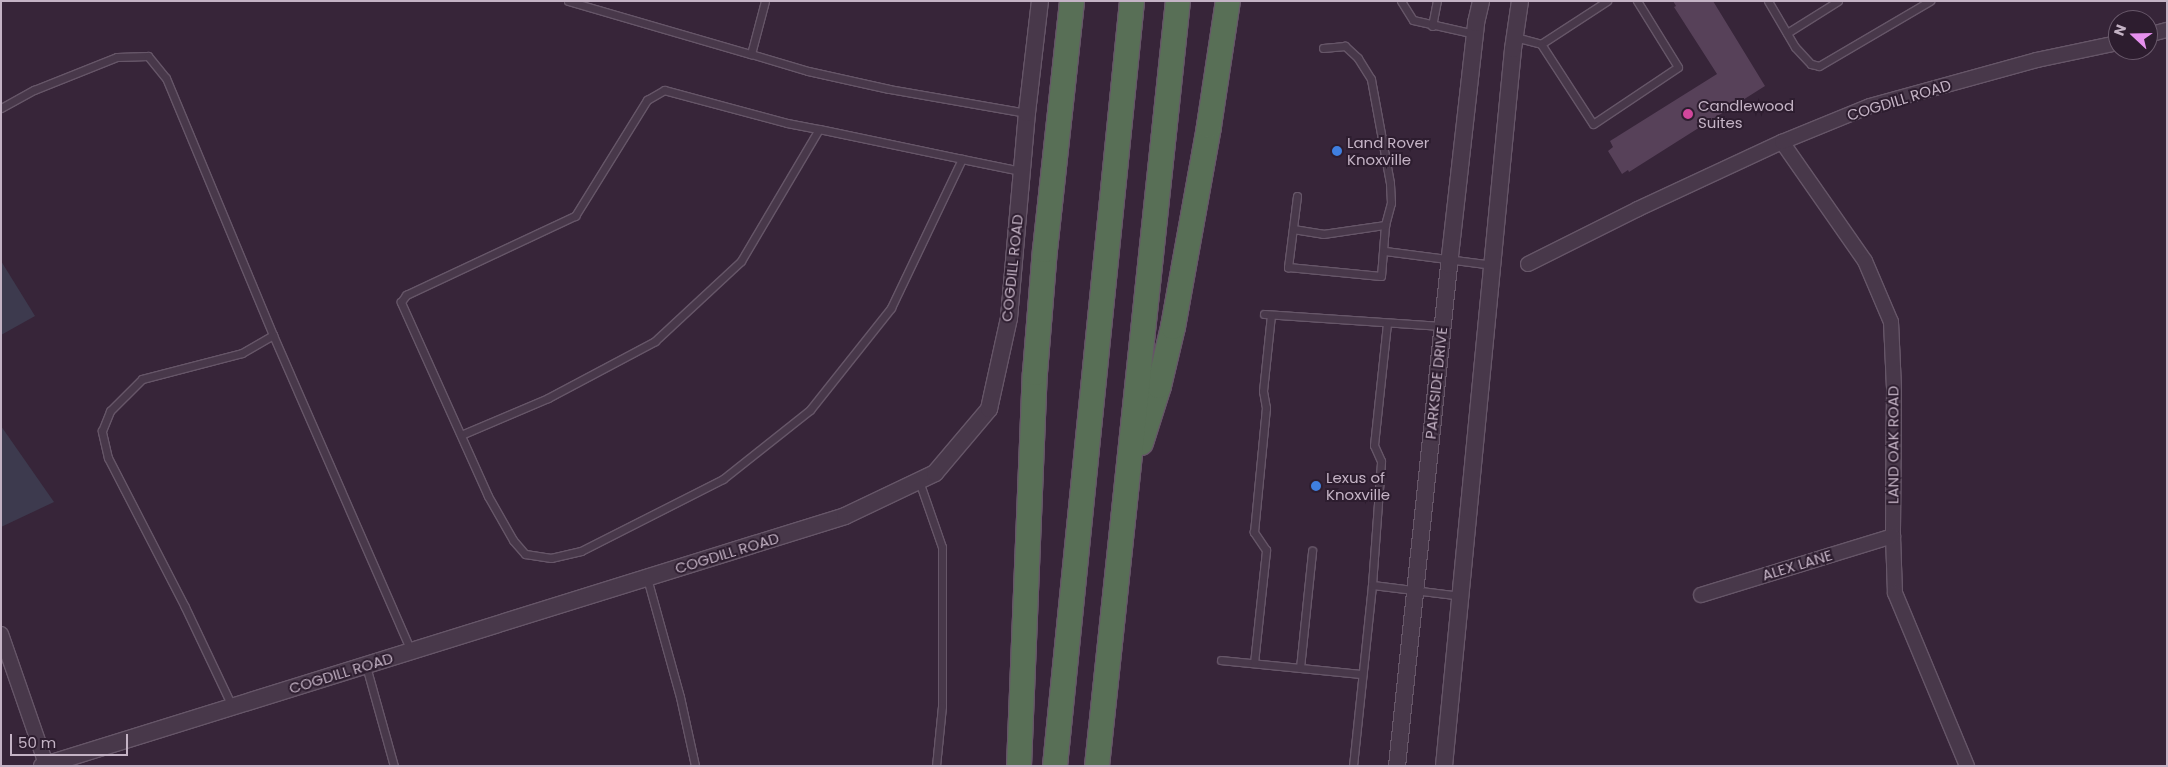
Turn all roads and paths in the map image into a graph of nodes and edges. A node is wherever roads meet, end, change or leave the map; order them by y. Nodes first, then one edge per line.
1 (568, 1) edge
2 (765, 1) edge
3 (1040, 1) edge
4 (1057, 1) edge
5 (1072, 1) edge
6 (1132, 1) edge
7 (1178, 1) edge
8 (1228, 1) edge
9 (1401, 1) edge
10 (1437, 1) edge
11 (1481, 1) edge
12 (1520, 1) edge
13 (1607, 1) edge
14 (1637, 1) edge
15 (1768, 1) edge
16 (1838, 1) edge
17 (1930, 1) edge
18 (1432, 26) junction
19 (1787, 33) junction
20 (1475, 34) junction
21 (1514, 37) junction
22 (1541, 44) junction
23 (2108, 45) edge
24 (1323, 48) dead end
25 (750, 54) junction
26 (1, 108) edge
27 (1027, 113) junction
28 (819, 129) junction
29 (1782, 142) junction
30 (962, 159) junction
31 (1022, 171) junction
32 (1297, 196) dead end
33 (1385, 225) junction
34 (1293, 229) junction
35 (1384, 251) junction
36 (1449, 261) junction
37 (1528, 264) dead end
38 (1494, 265) junction
39 (1387, 324) junction
40 (1442, 326) junction
41 (273, 335) junction
42 (1034, 373) junction
43 (461, 435) junction
44 (919, 481) junction
45 (1125, 495) junction
46 (1892, 536) junction
47 (1312, 551) dead end
48 (647, 578) junction
49 (1372, 585) junction
50 (1415, 590) junction
51 (1701, 595) dead end
52 (1461, 596) junction
53 (1, 634) edge
54 (411, 651) junction
55 (1221, 660) dead end
56 (1254, 663) junction
57 (365, 665) junction
58 (1300, 668) junction
59 (1362, 674) junction
60 (232, 707) junction
61 (44, 765) edge
62 (394, 766) edge
63 (694, 766) edge
64 (936, 766) edge
65 (1019, 766) edge
66 (1055, 766) edge
67 (1098, 766) edge
68 (1353, 766) edge
69 (1397, 766) edge
70 (1444, 766) edge
71 (1967, 766) edge

1 - 25 lane
2 - 25 lane
3 - 27 street, COGDILL ROAD
4 - 42 highway
5 - 42 highway
6 - 66 highway
7 - 45 highway
8 - 45 highway
9 - 18 lane
10 - 18 lane
11 - 20 street, PARKSIDE DRIVE
12 - 21 street
13 - 22 lane
14 - 22 lane
15 - 19 lane
16 - 19 lane
17 - 19 lane
18 - 20 lane
20 - 36 street, PARKSIDE DRIVE
21 - 22 lane
21 - 38 street
23 - 29 street, COGDILL ROAD
24 - 33 lane
25 - 27 lane
26 - 41 lane
27 - 31 street, COGDILL ROAD
28 - 30 lane
28 - 43 lane
28 - 43 lane
29 - 37 street, COGDILL ROAD
29 - 46 street, LAND OAK ROAD
30 - 31 lane
30 - 43 lane
31 - 44 street, COGDILL ROAD
32 - 34 lane
33 - 34 lane
33 - 35 lane
34 - 35 lane
35 - 36 lane
36 - 38 lane
36 - 40 street, PARKSIDE DRIVE
38 - 52 street
39 - 40 lane
39 - 49 lane
39 - 56 lane
40 - 50 street, PARKSIDE DRIVE
41 - 54 lane
41 - 60 lane
42 - 65 highway
44 - 48 street, COGDILL ROAD
44 - 64 lane
45 - 67 highway
46 - 51 street, ALEX LANE
46 - 71 street, LAND OAK ROAD
47 - 58 lane
48 - 54 street, COGDILL ROAD
48 - 63 lane
49 - 50 lane
49 - 59 lane
50 - 52 lane
50 - 69 street, PARKSIDE DRIVE
52 - 70 street
53 - 61 street
54 - 57 street, COGDILL ROAD
55 - 56 lane
56 - 58 lane
57 - 60 street, COGDILL ROAD
57 - 62 lane
58 - 59 lane
59 - 68 lane
60 - 61 street, COGDILL ROAD

